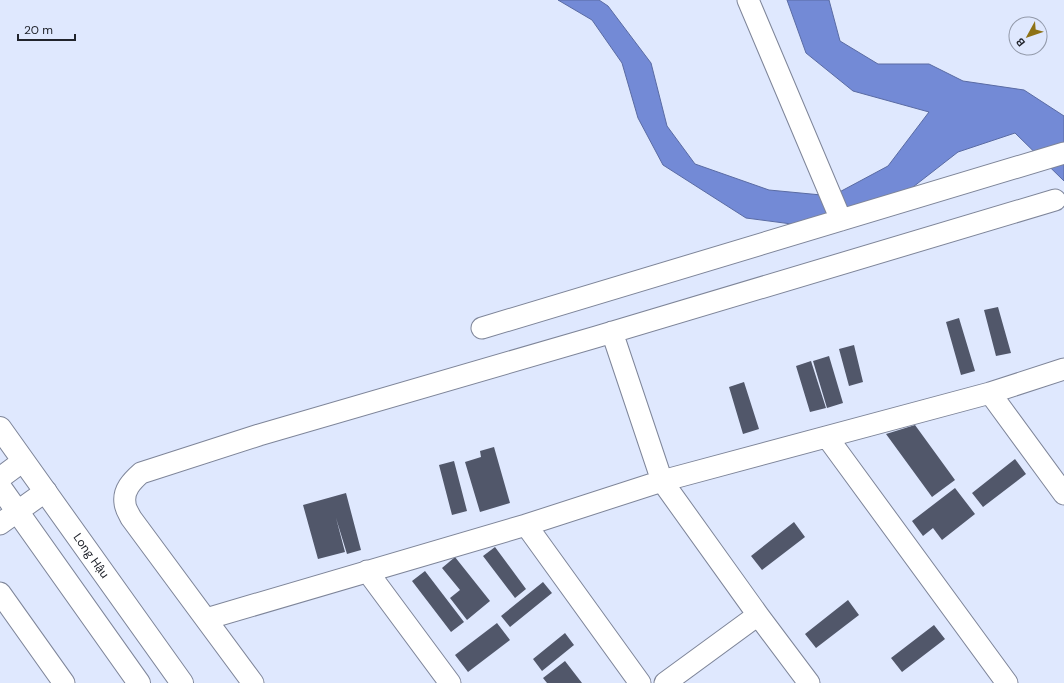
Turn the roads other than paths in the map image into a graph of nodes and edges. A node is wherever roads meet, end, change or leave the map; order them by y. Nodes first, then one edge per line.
1 (748, 0) edge
2 (1064, 153) edge
3 (1055, 200) dead end
4 (841, 220) junction
5 (482, 328) dead end
6 (612, 332) junction
7 (1064, 369) edge
8 (990, 393) junction
9 (0, 428) edge
10 (827, 437) junction
11 (24, 461) junction
12 (0, 478) edge
13 (662, 481) junction
14 (0, 487) edge
15 (46, 491) junction
16 (1064, 494) edge
17 (9, 518) edge
18 (526, 525) junction
19 (367, 571) junction
20 (0, 593) edge
21 (758, 615) junction
22 (206, 619) junction
23 (64, 683) edge
24 (139, 683) edge
25 (182, 683) edge
26 (253, 683) edge
27 (450, 683) edge
28 (640, 683) edge
29 (666, 683) edge
30 (809, 683) edge
31 (1007, 683) edge

1 - 4 street
2 - 4 street
3 - 6 street
4 - 5 street
6 - 13 street
6 - 22 street
7 - 8 street
8 - 10 street
8 - 16 street
9 - 11 main road, Long Hậu
10 - 13 street
10 - 31 street
11 - 12 street
11 - 15 main road, Long Hậu
13 - 18 street
13 - 21 street
14 - 17 main road
15 - 17 street
15 - 25 main road, Long Hậu
17 - 24 main road
18 - 19 street
18 - 28 street
19 - 22 street
19 - 27 street
20 - 23 street
21 - 29 street
21 - 30 street
22 - 26 street

